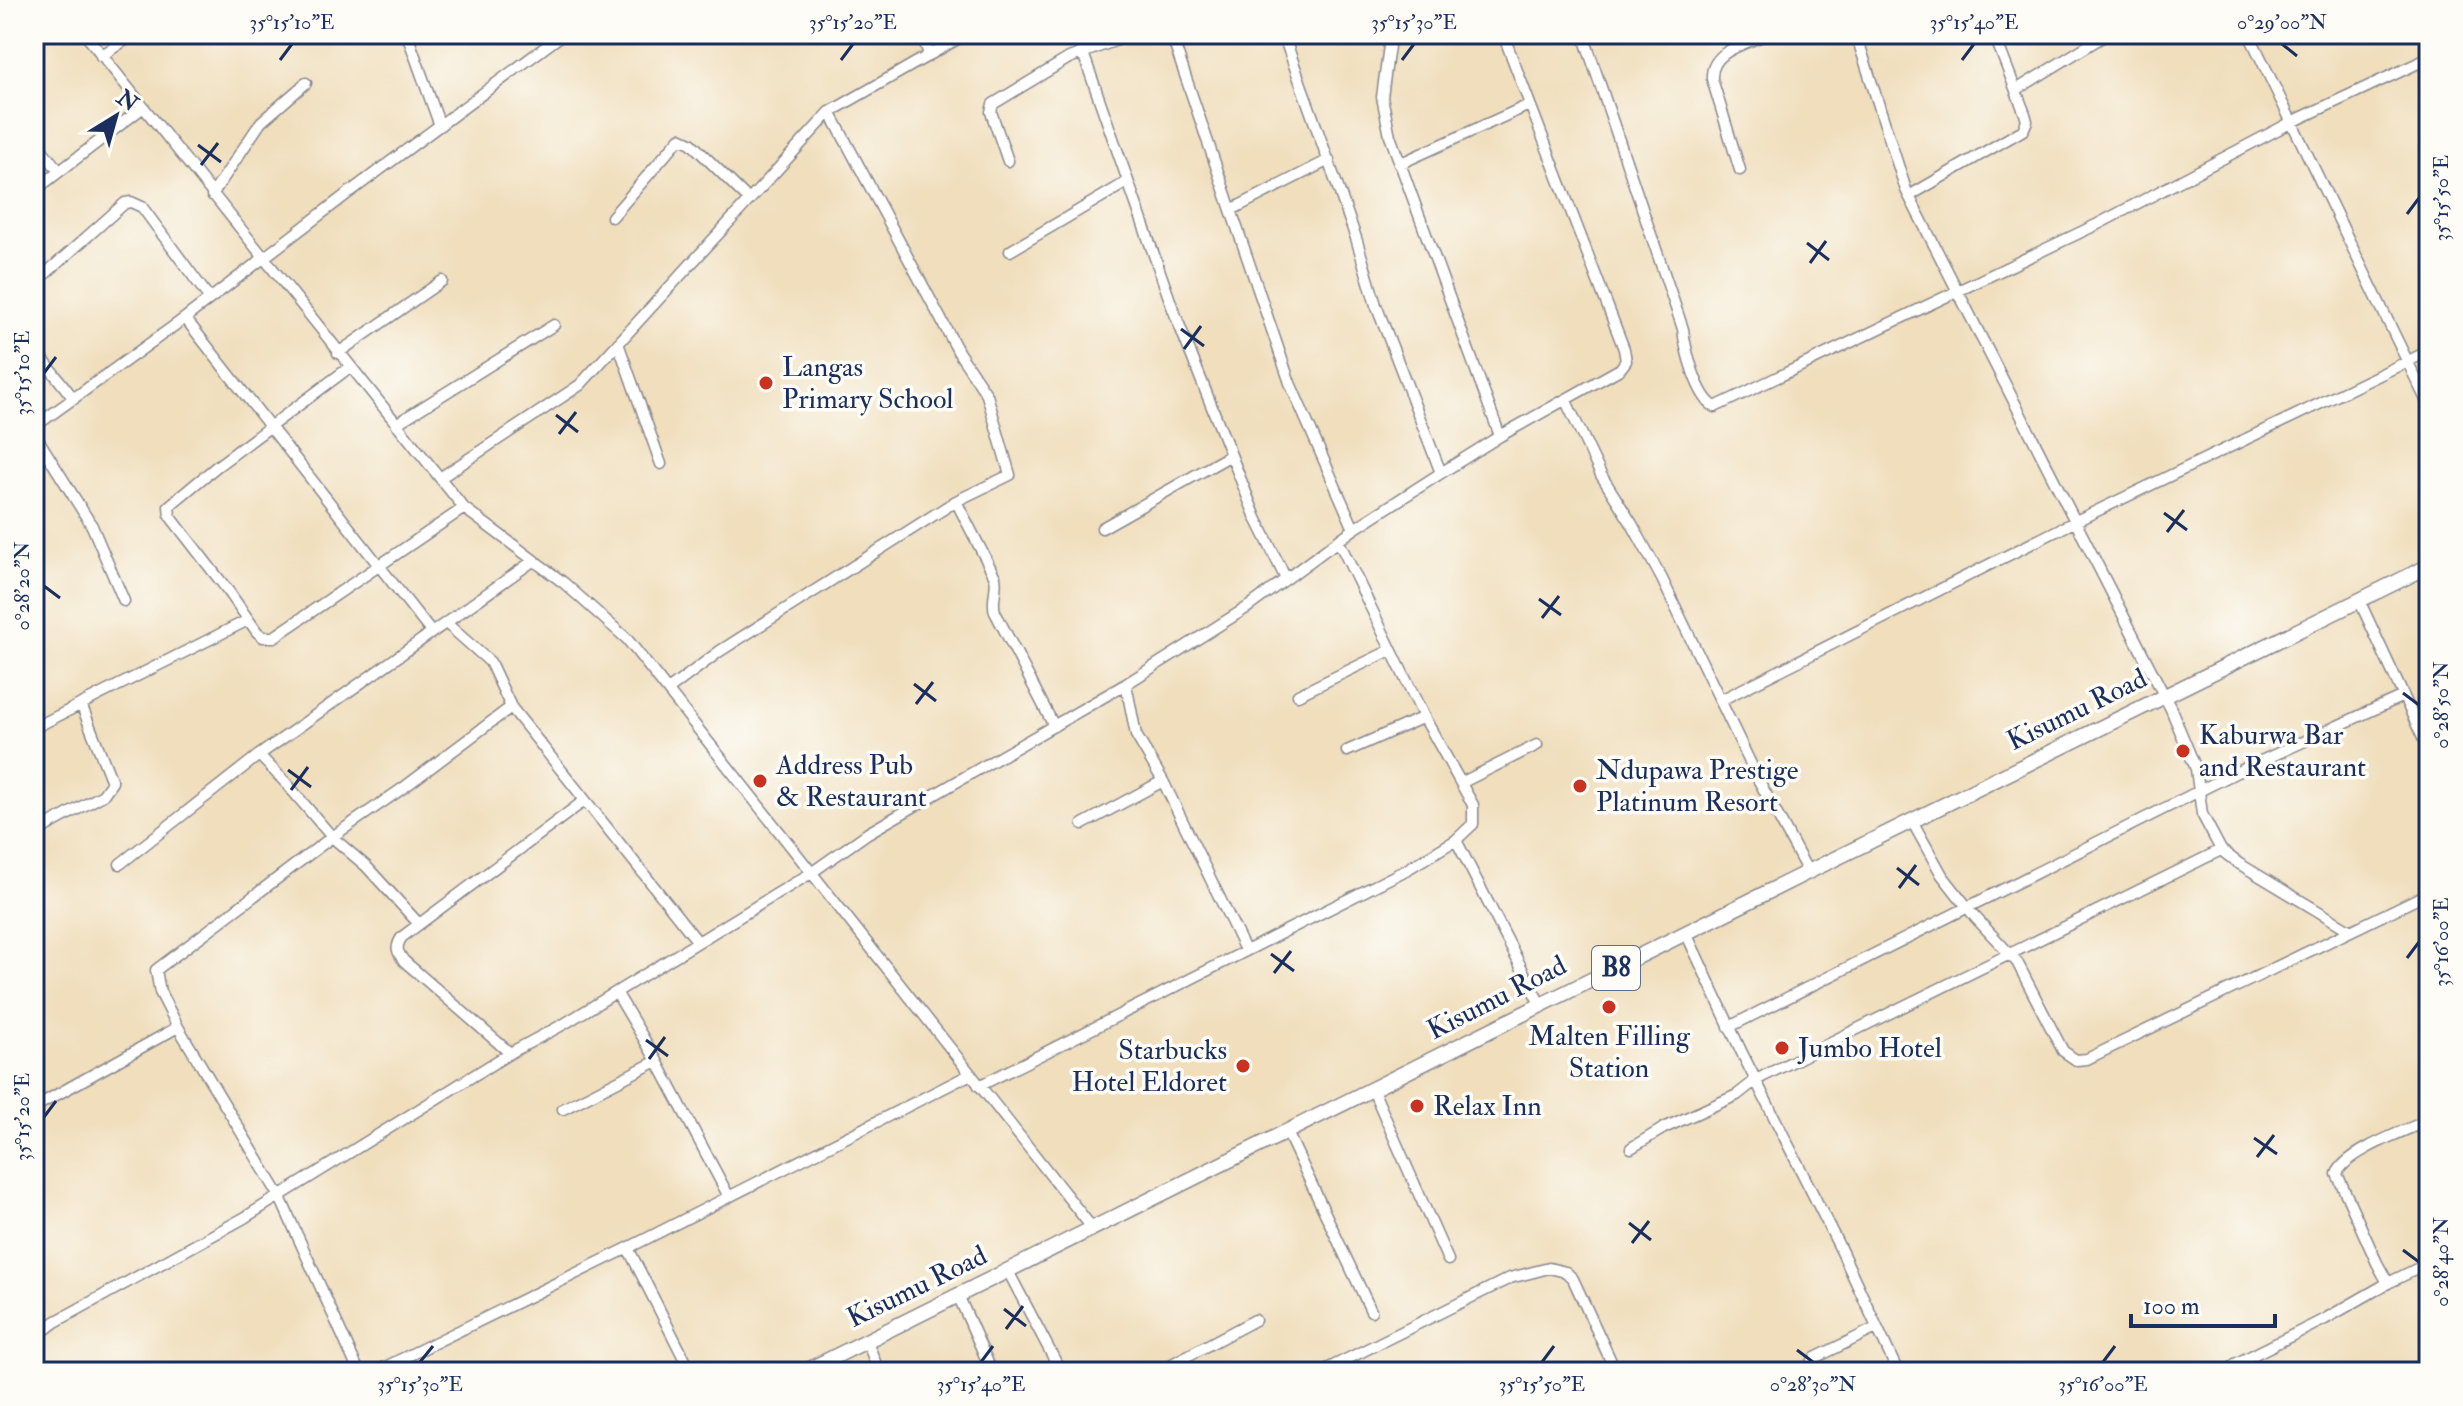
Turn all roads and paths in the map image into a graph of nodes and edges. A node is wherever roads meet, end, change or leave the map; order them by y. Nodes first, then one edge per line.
1 (85, 34) edge
2 (134, 34) edge
3 (407, 34) edge
4 (563, 34) edge
5 (922, 34) edge
6 (966, 34) edge
7 (1133, 34) edge
8 (1171, 34) edge
9 (1283, 34) edge
10 (1387, 34) edge
11 (1503, 34) edge
12 (1583, 34) edge
13 (1767, 34) edge
14 (1856, 34) edge
15 (1994, 34) edge
16 (2107, 34) edge
17 (2249, 34) edge
18 (1083, 53) junction
19 (929, 55) junction
20 (101, 56) junction
21 (2429, 58) edge
22 (306, 83) dead end
23 (2016, 90) junction
24 (1529, 105) junction
25 (142, 108) junction
26 (830, 112) junction
27 (2292, 122) junction
28 (440, 126) junction
29 (34, 140) edge
30 (1329, 160) junction
31 (1008, 161) dead end
32 (1399, 164) junction
33 (1740, 170) dead end
34 (59, 171) junction
35 (1127, 182) junction
36 (34, 191) edge
37 (212, 195) junction
38 (1909, 196) junction
39 (748, 199) junction
40 (1231, 210) junction
41 (612, 217) dead end
42 (1010, 251) dead end
43 (263, 259) junction
44 (442, 281) dead end
45 (34, 284) edge
46 (1956, 291) junction
47 (210, 299) junction
48 (185, 318) junction
49 (554, 325) dead end
50 (618, 343) junction
51 (34, 348) edge
52 (2429, 351) edge
53 (338, 353) junction
54 (2407, 361) junction
55 (350, 367) junction
56 (74, 399) junction
57 (1566, 401) junction
58 (2429, 406) edge
59 (396, 424) junction
60 (271, 427) junction
61 (34, 430) edge
62 (1500, 436) junction
63 (1231, 455) junction
64 (661, 464) dead end
65 (1441, 473) junction
66 (440, 478) junction
67 (956, 501) junction
68 (464, 508) junction
69 (2076, 521) junction
70 (1102, 528) dead end
71 (1354, 529) junction
72 (1339, 542) junction
73 (533, 561) junction
74 (380, 564) junction
75 (2429, 566) edge
76 (1286, 579) junction
77 (124, 601) dead end
78 (2360, 602) junction
79 (248, 620) junction
80 (446, 623) junction
81 (431, 632) junction
82 (1391, 650) junction
83 (1126, 684) junction
84 (668, 690) junction
85 (1298, 695) dead end
86 (2163, 696) junction
87 (2403, 696) junction
88 (1721, 700) junction
89 (81, 704) junction
90 (511, 707) junction
91 (1424, 717) junction
92 (1054, 726) junction
93 (34, 728) edge
94 (1537, 745) dead end
95 (1347, 751) dead end
96 (2429, 751) edge
97 (259, 755) junction
98 (1163, 781) junction
99 (1461, 783) junction
100 (2200, 790) junction
101 (584, 801) junction
102 (1912, 821) junction
103 (1083, 824) dead end
104 (34, 833) edge
105 (332, 837) junction
106 (1456, 840) junction
107 (2221, 850) junction
108 (120, 864) dead end
109 (1808, 872) junction
110 (811, 873) junction
111 (2429, 893) edge
112 (1966, 906) junction
113 (419, 924) junction
114 (2351, 931) junction
115 (1686, 933) junction
116 (698, 942) junction
117 (1245, 950) junction
118 (2010, 953) junction
119 (616, 992) junction
120 (1541, 1006) junction
121 (178, 1027) junction
122 (1729, 1027) junction
123 (510, 1053) junction
124 (657, 1061) junction
125 (969, 1075) junction
126 (1756, 1080) junction
127 (979, 1086) junction
128 (1373, 1090) junction
129 (42, 1103) dead end
130 (563, 1109) dead end
131 (2429, 1120) edge
132 (1287, 1132) junction
133 (1631, 1148) dead end
134 (279, 1195) junction
135 (729, 1197) junction
136 (1093, 1229) junction
137 (628, 1248) junction
138 (1448, 1260) dead end
139 (2429, 1263) edge
140 (1008, 1271) junction
141 (2388, 1283) junction
142 (958, 1295) junction
143 (1371, 1311) dead end
144 (1255, 1320) dead end
145 (1876, 1328) junction
146 (34, 1338) edge
147 (867, 1341) junction
148 (2235, 1364) dead end
149 (359, 1372) edge
150 (375, 1372) edge
151 (691, 1372) edge
152 (804, 1372) edge
153 (879, 1372) edge
154 (992, 1372) edge
155 (1061, 1372) edge
156 (1157, 1372) edge
157 (1321, 1372) edge
158 (1616, 1372) edge
159 (1805, 1372) edge
160 (1898, 1372) edge

1 - 20 street
2 - 20 street
3 - 28 street
4 - 28 street
5 - 19 street
6 - 19 street
7 - 18 street
8 - 40 street
9 - 30 street
10 - 32 street
11 - 24 street
12 - 46 street
13 - 33 street
14 - 38 street
15 - 23 street
16 - 23 street
17 - 27 street
18 - 31 street
18 - 35 street
19 - 26 street
20 - 25 street
21 - 27 street
22 - 37 street
23 - 38 street
24 - 32 street
24 - 57 street
25 - 34 street
25 - 37 street
26 - 39 street
26 - 67 street
27 - 46 street
27 - 54 street
28 - 43 street
29 - 34 street
30 - 40 street
30 - 65 street
32 - 62 street
34 - 36 street
35 - 42 street
35 - 63 street
37 - 43 street
38 - 46 street
39 - 41 street
39 - 50 street
40 - 71 street
43 - 47 street
43 - 53 street
44 - 53 street
45 - 47 street
46 - 69 street
47 - 48 street
48 - 56 street
48 - 60 street
49 - 59 street
50 - 64 street
50 - 66 street
51 - 56 street
52 - 54 street
53 - 55 street
54 - 58 street
54 - 69 street
55 - 59 street
55 - 60 street
56 - 61 street
57 - 62 street
57 - 88 street
59 - 66 street
60 - 74 street
60 - 79 street
61 - 77 street
62 - 65 street
63 - 70 street
63 - 76 street
65 - 71 street
66 - 68 street
67 - 84 street
67 - 92 street
68 - 73 street
68 - 74 street
69 - 86 street
69 - 88 street
71 - 72 street
72 - 76 street
72 - 82 street
73 - 80 street
73 - 84 street
74 - 79 street
74 - 81 street
75 - 78 highway, Kisumu Road / B8
76 - 83 street
78 - 86 highway, Kisumu Road / B8
78 - 87 street
79 - 89 street
80 - 81 street
80 - 90 street
81 - 97 street
82 - 85 street
82 - 91 street
83 - 92 street
83 - 98 street
84 - 110 street
86 - 100 street
86 - 102 highway, Kisumu Road / B8
87 - 96 street
87 - 100 street
88 - 109 street
89 - 93 street
89 - 104 street
90 - 101 street
90 - 105 street
91 - 95 street
91 - 99 street
92 - 110 street
94 - 99 street
97 - 105 street
97 - 108 street
98 - 103 street
98 - 117 street
99 - 106 street
100 - 107 street
100 - 112 street
101 - 113 street
101 - 116 street
102 - 109 highway, Kisumu Road / B8
102 - 112 street
105 - 113 street
105 - 121 street
106 - 117 street
106 - 120 street
107 - 114 street
107 - 118 street
109 - 115 highway, Kisumu Road / B8
110 - 116 street
110 - 125 street
111 - 114 street
112 - 118 street
112 - 122 street
113 - 123 street
114 - 118 street
115 - 120 highway, Kisumu Road / B8
115 - 122 street
116 - 119 street
117 - 127 street
118 - 126 street
119 - 123 street
119 - 124 street
120 - 128 highway, Kisumu Road / B8
121 - 129 street
121 - 134 street
122 - 126 street
123 - 134 street
124 - 130 street
124 - 135 street
125 - 127 street
125 - 135 street
126 - 133 street
126 - 145 street
127 - 136 street
128 - 132 highway, Kisumu Road / B8
128 - 138 street
131 - 141 street
132 - 136 highway, Kisumu Road / B8
132 - 143 street
134 - 146 street
134 - 149 street
135 - 137 street
136 - 140 highway, Kisumu Road / B8
137 - 150 street
137 - 151 street
139 - 141 street
140 - 142 highway, Kisumu Road / B8
140 - 155 street
141 - 148 street
142 - 147 highway, Kisumu Road / B8
142 - 154 street
144 - 156 street
145 - 159 street
145 - 160 street
147 - 152 highway, Kisumu Road / B8
147 - 153 street
157 - 158 street

